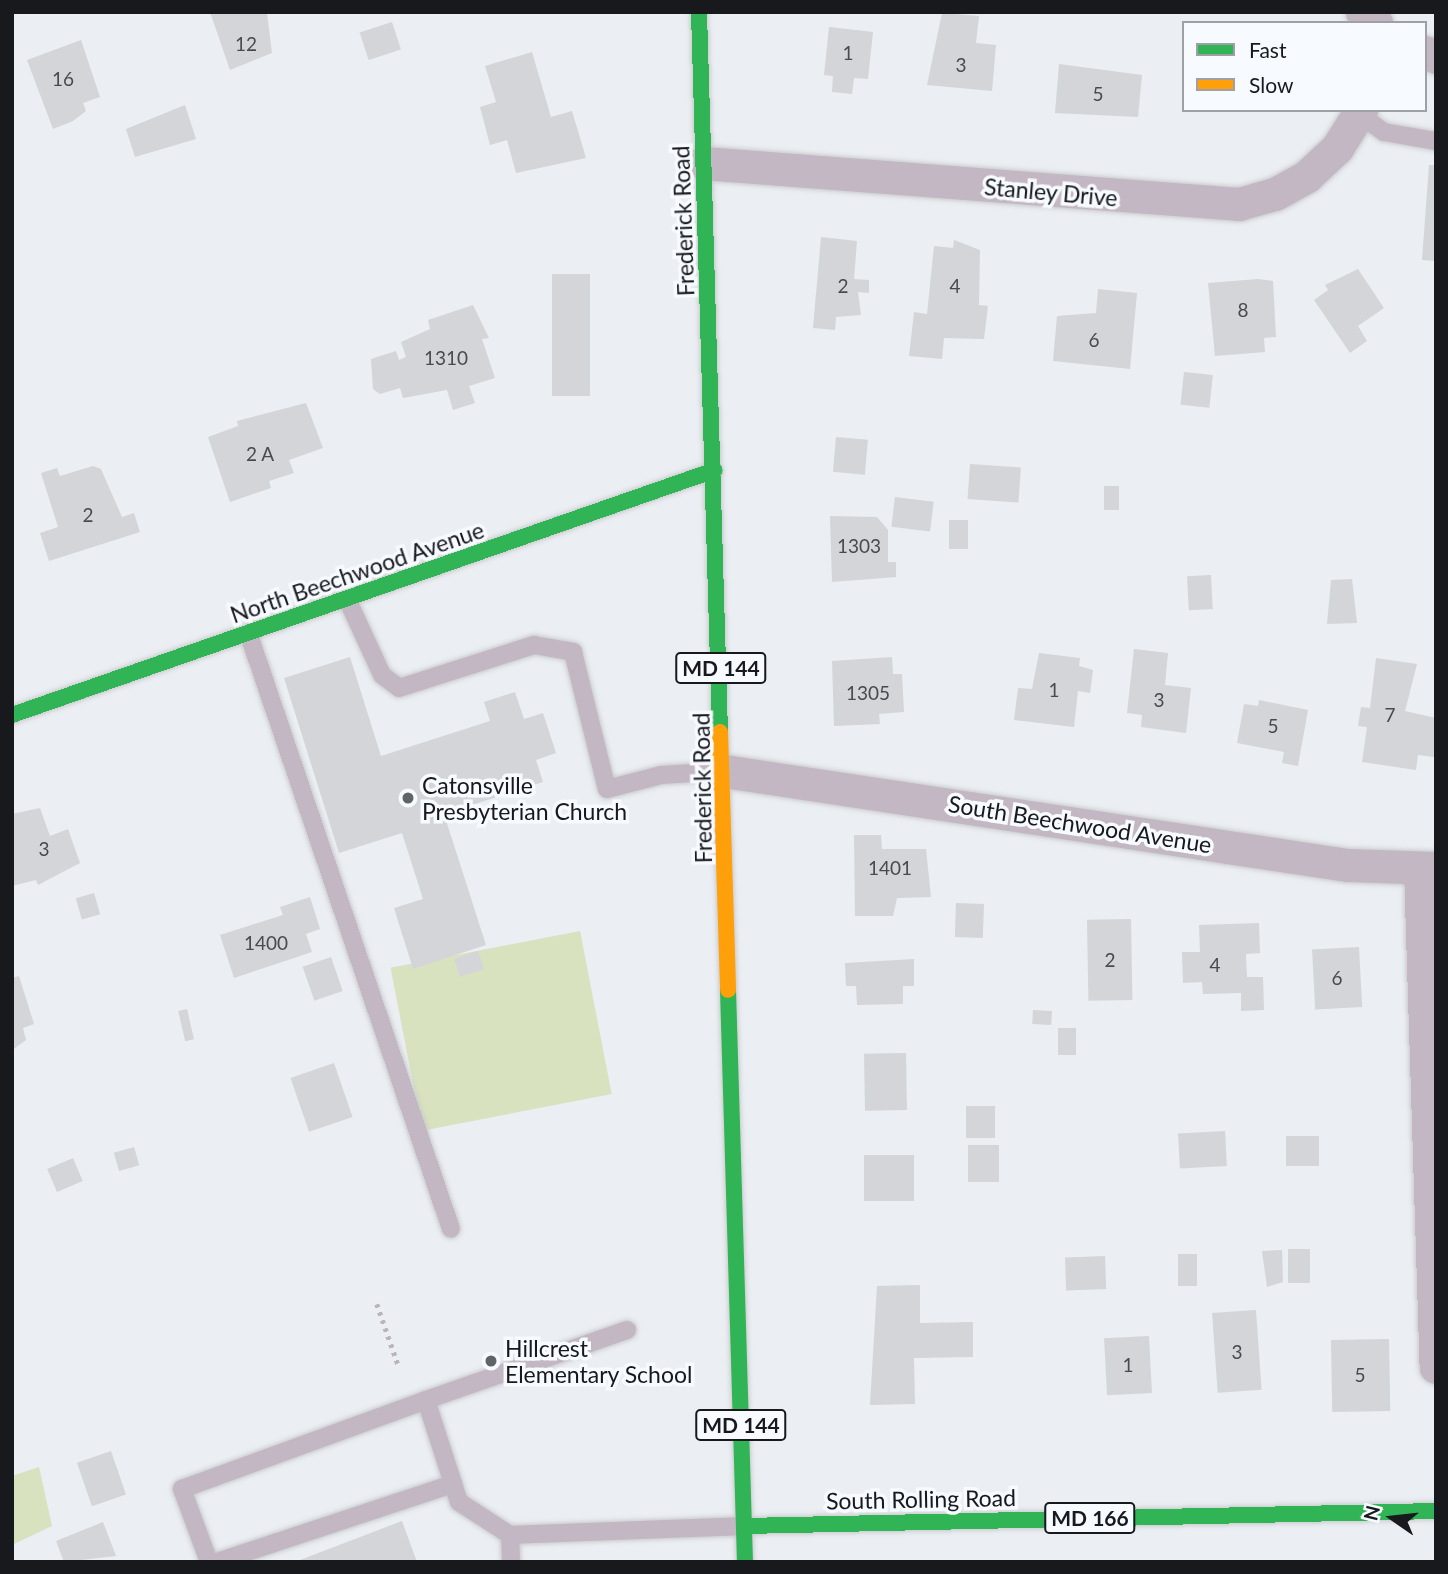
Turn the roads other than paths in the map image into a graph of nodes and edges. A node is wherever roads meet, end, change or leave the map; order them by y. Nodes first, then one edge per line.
1 (699, 12) edge
2 (1360, 112) edge
3 (1436, 141) edge
4 (703, 163) junction
5 (715, 470) junction
6 (348, 601) junction
7 (249, 635) junction
8 (12, 715) edge
9 (724, 771) junction
10 (1428, 868) edge
11 (451, 1229) dead end
12 (628, 1330) dead end
13 (1436, 1367) edge
14 (426, 1400) junction
15 (453, 1484) junction
16 (1436, 1511) edge
17 (744, 1526) junction
18 (510, 1535) junction
19 (209, 1562) edge
20 (217, 1562) edge
21 (512, 1562) edge
22 (745, 1562) edge

1 - 4 main road, Frederick Road / MD 144
2 - 3 lane
2 - 4 street, Stanley Drive
4 - 5 main road, Frederick Road / MD 144
5 - 6 main road, North Beechwood Avenue
5 - 9 main road, Frederick Road / MD 144
6 - 7 main road, North Beechwood Avenue
6 - 9 lane
7 - 8 main road, North Beechwood Avenue
7 - 11 lane
9 - 10 street, South Beechwood Avenue
9 - 17 main road, Frederick Road / MD 144
10 - 13 street
12 - 14 lane
14 - 15 lane
14 - 19 lane
15 - 18 lane
15 - 20 lane
16 - 17 main road, South Rolling Road / MD 166
17 - 18 lane
17 - 22 main road, Frederick Road / MD 144
18 - 21 lane

